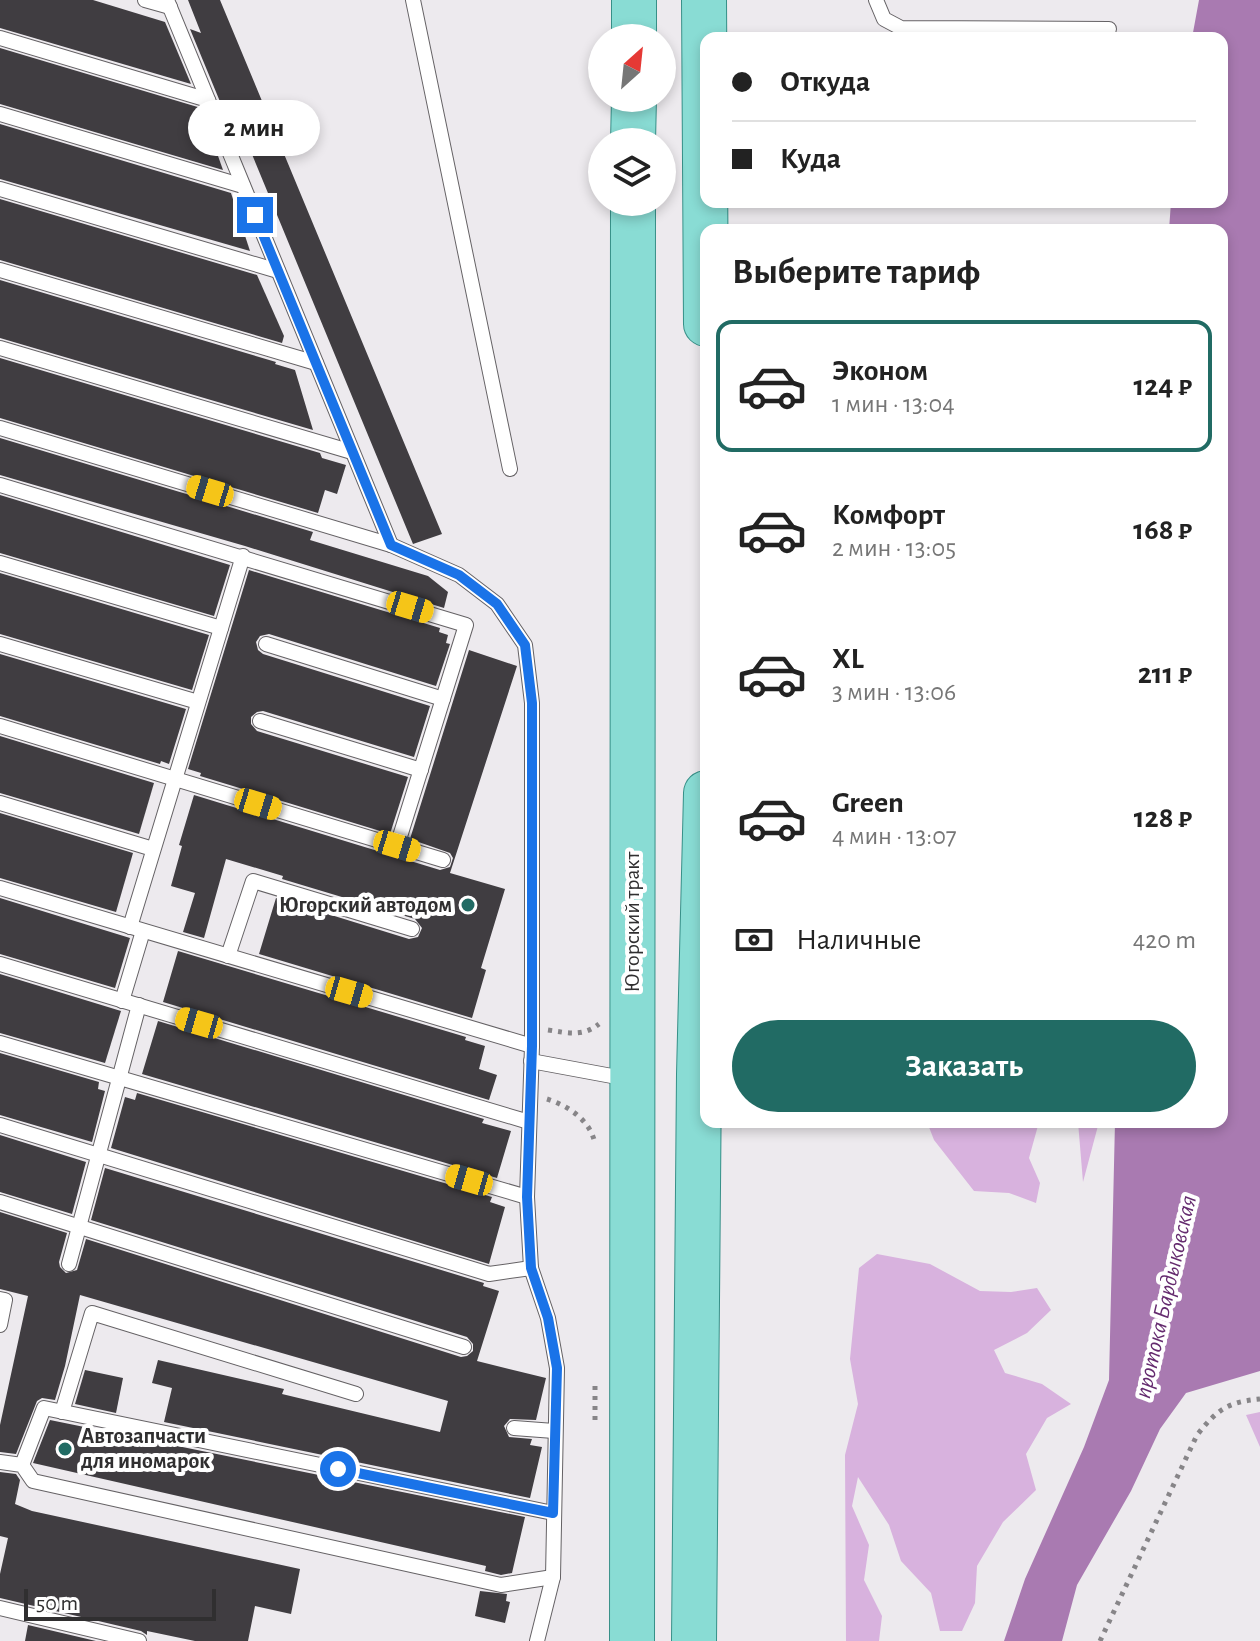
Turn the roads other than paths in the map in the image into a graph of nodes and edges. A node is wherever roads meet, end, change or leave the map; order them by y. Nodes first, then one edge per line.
1 (145, 0) edge
2 (413, 0) edge
3 (634, 0) edge
4 (704, 0) edge
5 (876, 0) edge
6 (168, 4) edge
7 (634, 24) edge
8 (1109, 29) dead end
9 (704, 32) edge
10 (0, 38) edge
11 (208, 100) junction
12 (0, 114) edge
13 (243, 186) junction
14 (0, 189) edge
15 (633, 216) edge
16 (0, 270) edge
17 (278, 271) junction
18 (0, 348) edge
19 (316, 363) junction
20 (0, 428) edge
21 (352, 452) junction
22 (510, 469) dead end
23 (0, 485) edge
24 (391, 545) junction
25 (243, 556) junction
26 (0, 563) edge
27 (221, 628) junction
28 (0, 644) edge
29 (266, 644) dead end
30 (443, 699) junction
31 (198, 702) junction
32 (260, 721) dead end
33 (0, 726) edge
34 (421, 770) junction
35 (175, 779) junction
36 (0, 803) edge
37 (397, 846) junction
38 (153, 849) junction
39 (443, 860) dead end
40 (0, 888) edge
41 (136, 929) junction
42 (412, 929) dead end
43 (228, 956) junction
44 (0, 964) edge
45 (122, 1001) junction
46 (139, 1005) junction
47 (700, 1034) edge
48 (0, 1043) edge
49 (532, 1054) junction
50 (119, 1078) junction
51 (633, 1079) junction
52 (529, 1122) junction
53 (0, 1125) edge
54 (99, 1155) junction
55 (527, 1197) junction
56 (0, 1202) edge
57 (79, 1226) junction
58 (69, 1264) dead end
59 (531, 1268) junction
60 (0, 1299) edge
61 (0, 1325) edge
62 (464, 1347) dead end
63 (356, 1394) dead end
64 (62, 1412) junction
65 (514, 1428) dead end
66 (554, 1431) junction
67 (0, 1462) edge
68 (22, 1465) junction
69 (553, 1513) junction
70 (553, 1577) junction
71 (0, 1608) edge
72 (139, 1641) edge
73 (537, 1641) edge
74 (632, 1641) edge
75 (694, 1641) edge

1 - 6 lane
2 - 22 lane
3 - 7 main road
4 - 9 main road
5 - 8 lane
6 - 11 lane
10 - 11 lane
11 - 13 lane
12 - 13 lane
13 - 17 lane
14 - 17 lane
15 - 51 main road, Югорский тракт
16 - 19 lane
17 - 19 lane
18 - 21 lane
19 - 21 lane
20 - 24 lane
21 - 24 lane
23 - 25 lane
24 - 49 lane
25 - 27 lane
25 - 30 lane
26 - 27 lane
27 - 31 lane
28 - 31 lane
29 - 30 lane
30 - 34 lane
31 - 35 lane
32 - 34 lane
33 - 35 lane
34 - 37 lane
35 - 37 lane
35 - 38 lane
36 - 38 lane
37 - 39 lane
38 - 41 lane
40 - 41 lane
41 - 43 lane
41 - 45 lane
42 - 43 lane
43 - 49 lane
44 - 45 lane
45 - 46 lane
46 - 50 lane
46 - 52 lane
47 - 75 main road
48 - 50 lane
49 - 51 lane
49 - 52 lane
50 - 54 lane
50 - 55 lane
51 - 74 main road, Югорский тракт
52 - 55 lane
53 - 54 lane
54 - 57 lane
54 - 59 lane
55 - 59 lane
56 - 57 lane
57 - 58 lane
57 - 62 lane
59 - 66 lane
60 - 61 lane
63 - 64 lane
64 - 68 lane
64 - 69 lane
65 - 66 lane
66 - 69 lane
67 - 68 lane
68 - 70 lane
69 - 70 lane
70 - 73 lane
71 - 72 lane

